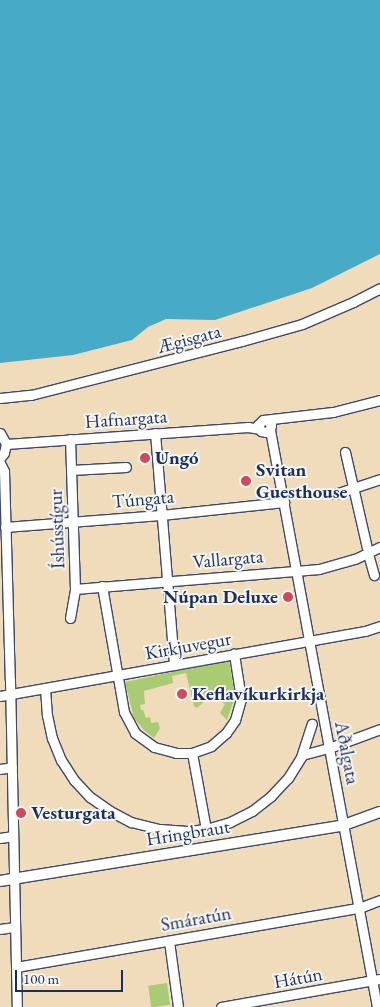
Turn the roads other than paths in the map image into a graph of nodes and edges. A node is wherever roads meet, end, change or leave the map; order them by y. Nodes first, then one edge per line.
1 (380, 288) edge
2 (0, 398) edge
3 (380, 400) edge
4 (265, 427) junction
5 (0, 433) edge
6 (155, 434) junction
7 (70, 439) junction
8 (6, 444) junction
9 (345, 452) dead end
10 (0, 458) edge
11 (0, 462) edge
12 (126, 467) dead end
13 (71, 470) junction
14 (380, 479) edge
15 (353, 489) junction
16 (335, 494) dead end
17 (284, 502) junction
18 (161, 515) junction
19 (73, 521) junction
20 (5, 527) junction
21 (380, 547) edge
22 (368, 551) junction
23 (297, 572) junction
24 (374, 575) dead end
25 (166, 580) junction
26 (102, 586) junction
27 (76, 589) junction
28 (70, 618) dead end
29 (380, 626) edge
30 (309, 641) junction
31 (234, 654) junction
32 (174, 665) junction
33 (117, 675) junction
34 (45, 688) junction
35 (11, 694) junction
36 (0, 696) edge
37 (312, 724) dead end
38 (380, 729) edge
39 (329, 748) junction
40 (192, 753) junction
41 (302, 755) junction
42 (12, 767) junction
43 (0, 769) edge
44 (380, 812) edge
45 (344, 825) junction
46 (206, 828) junction
47 (13, 836) junction
48 (0, 838) edge
49 (14, 879) junction
50 (0, 881) edge
51 (380, 900) edge
52 (359, 908) junction
53 (15, 926) junction
54 (0, 929) edge
55 (169, 941) junction
56 (16, 967) junction
57 (376, 980) edge
58 (17, 1007) edge
59 (178, 1007) edge
60 (221, 1007) edge
61 (377, 1007) edge

1 - 2 street, Ægisgata
3 - 4 street, Hafnargata
4 - 6 street, Hafnargata
4 - 17 street, Aðalgata
5 - 8 street
6 - 7 street, Hafnargata
6 - 18 street
7 - 8 street, Hafnargata
7 - 13 street, Íshússtígur
8 - 10 street
9 - 15 street
11 - 20 street
12 - 13 street
13 - 19 street, Íshússtígur
14 - 15 street
15 - 16 street
15 - 22 street
17 - 18 street, Túngata
17 - 23 street, Aðalgata
18 - 19 street, Túngata
18 - 25 street
19 - 20 street, Túngata
19 - 27 street, Íshússtígur
20 - 35 street
21 - 22 street, Vallargata
22 - 23 street, Vallargata
22 - 24 street
23 - 25 street, Vallargata
23 - 30 street, Aðalgata
25 - 26 street, Vallargata
25 - 32 street
26 - 27 street, Vallargata
26 - 33 street
27 - 28 street, Íshússtígur
29 - 30 street, Kirkjuvegur
30 - 31 street, Kirkjuvegur
30 - 39 street, Aðalgata
31 - 32 street, Kirkjuvegur
31 - 40 street
32 - 33 street, Kirkjuvegur
33 - 34 street, Kirkjuvegur
33 - 40 street
34 - 35 street, Kirkjuvegur
34 - 46 street
35 - 36 street, Kirkjuvegur
35 - 42 street
37 - 41 street
38 - 39 street
39 - 41 street
39 - 45 street, Aðalgata
40 - 46 street
41 - 46 street
42 - 43 street
42 - 47 street
44 - 45 main road, Hringbraut
45 - 49 main road, Hringbraut
45 - 52 street, Aðalgata
47 - 48 street
47 - 49 street
49 - 50 main road, Hringbraut
49 - 53 street
51 - 52 street, Smáratún
52 - 55 street, Smáratún
52 - 57 street, Aðalgata
53 - 54 street
53 - 56 street
55 - 56 street, Smáratún
55 - 59 street
56 - 58 street
57 - 60 street, Hátún
57 - 61 street, Aðalgata

